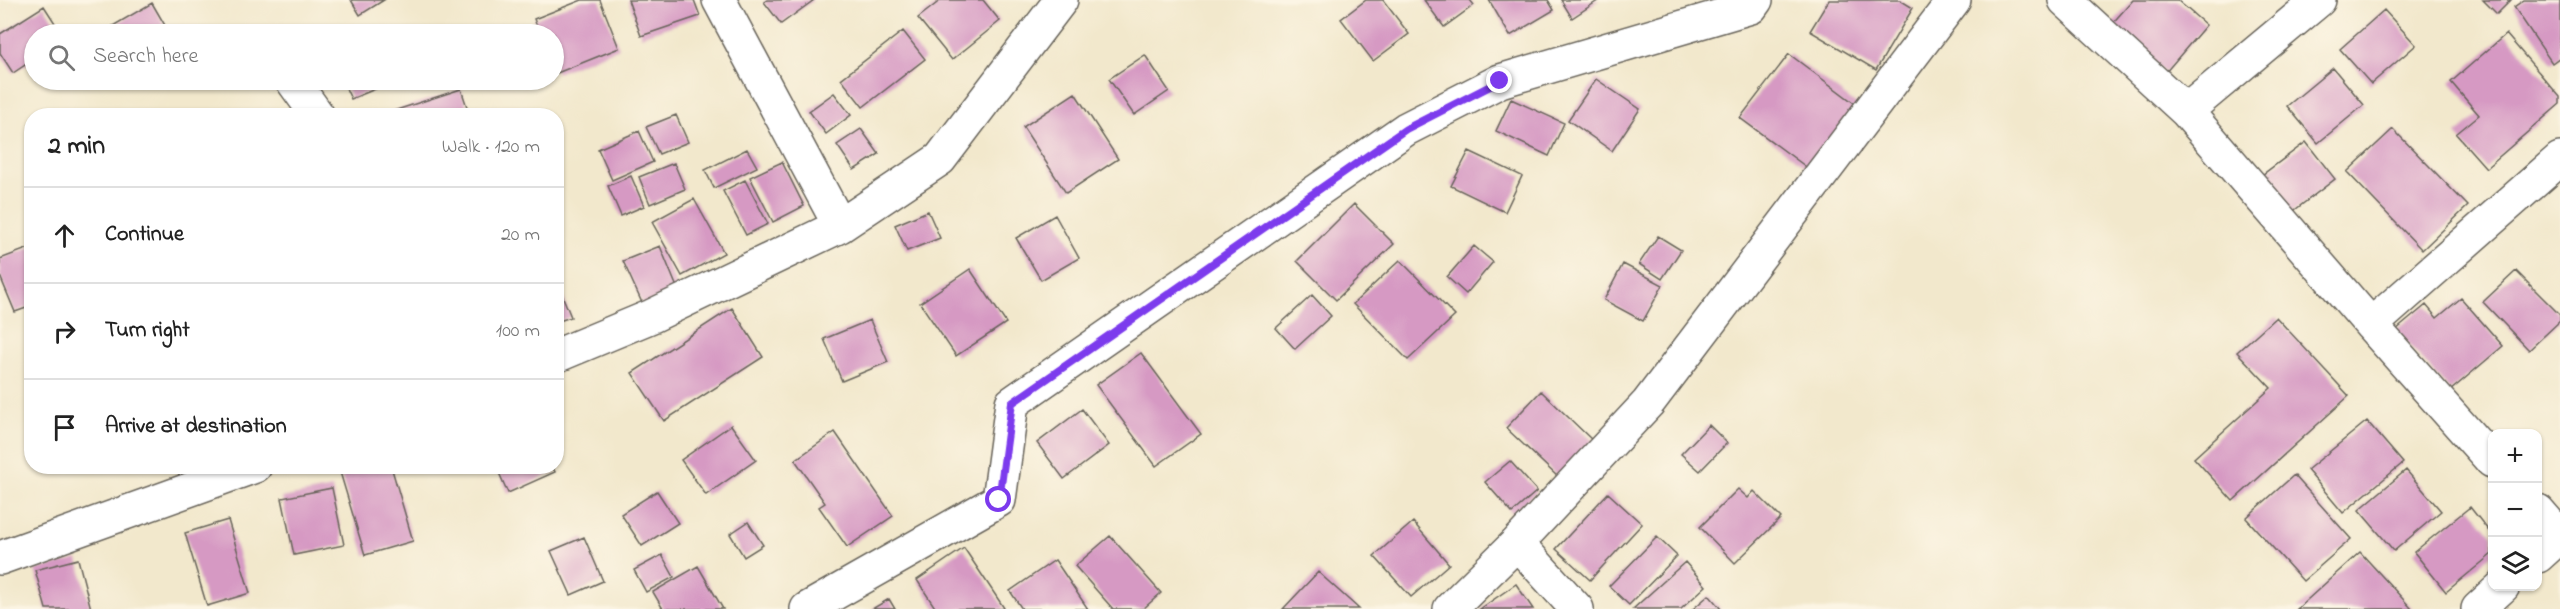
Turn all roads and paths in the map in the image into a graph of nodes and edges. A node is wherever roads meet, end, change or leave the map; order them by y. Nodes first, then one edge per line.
1 (719, 0) edge
2 (1061, 0) edge
3 (1756, 0) edge
4 (1954, 0) edge
5 (2065, 0) edge
6 (2319, 0) edge
7 (299, 90) edge
8 (312, 108) edge
9 (2186, 111) junction
10 (2560, 159) edge
11 (840, 226) junction
12 (2371, 325) junction
13 (564, 353) edge
14 (2488, 455) edge
15 (233, 474) edge
16 (2542, 516) edge
17 (2560, 536) edge
18 (1517, 543) junction
19 (2542, 552) edge
20 (0, 558) edge
21 (2498, 591) edge
22 (807, 609) edge
23 (1450, 609) edge
24 (1577, 609) edge
25 (2478, 609) edge

1 - 11 street
2 - 11 street
3 - 22 street
4 - 18 street
5 - 9 street
6 - 9 street
7 - 8 street
9 - 12 street
10 - 12 street
11 - 13 street
12 - 14 street
15 - 20 street
16 - 17 street
17 - 19 street
18 - 23 street
18 - 24 street
21 - 25 street

